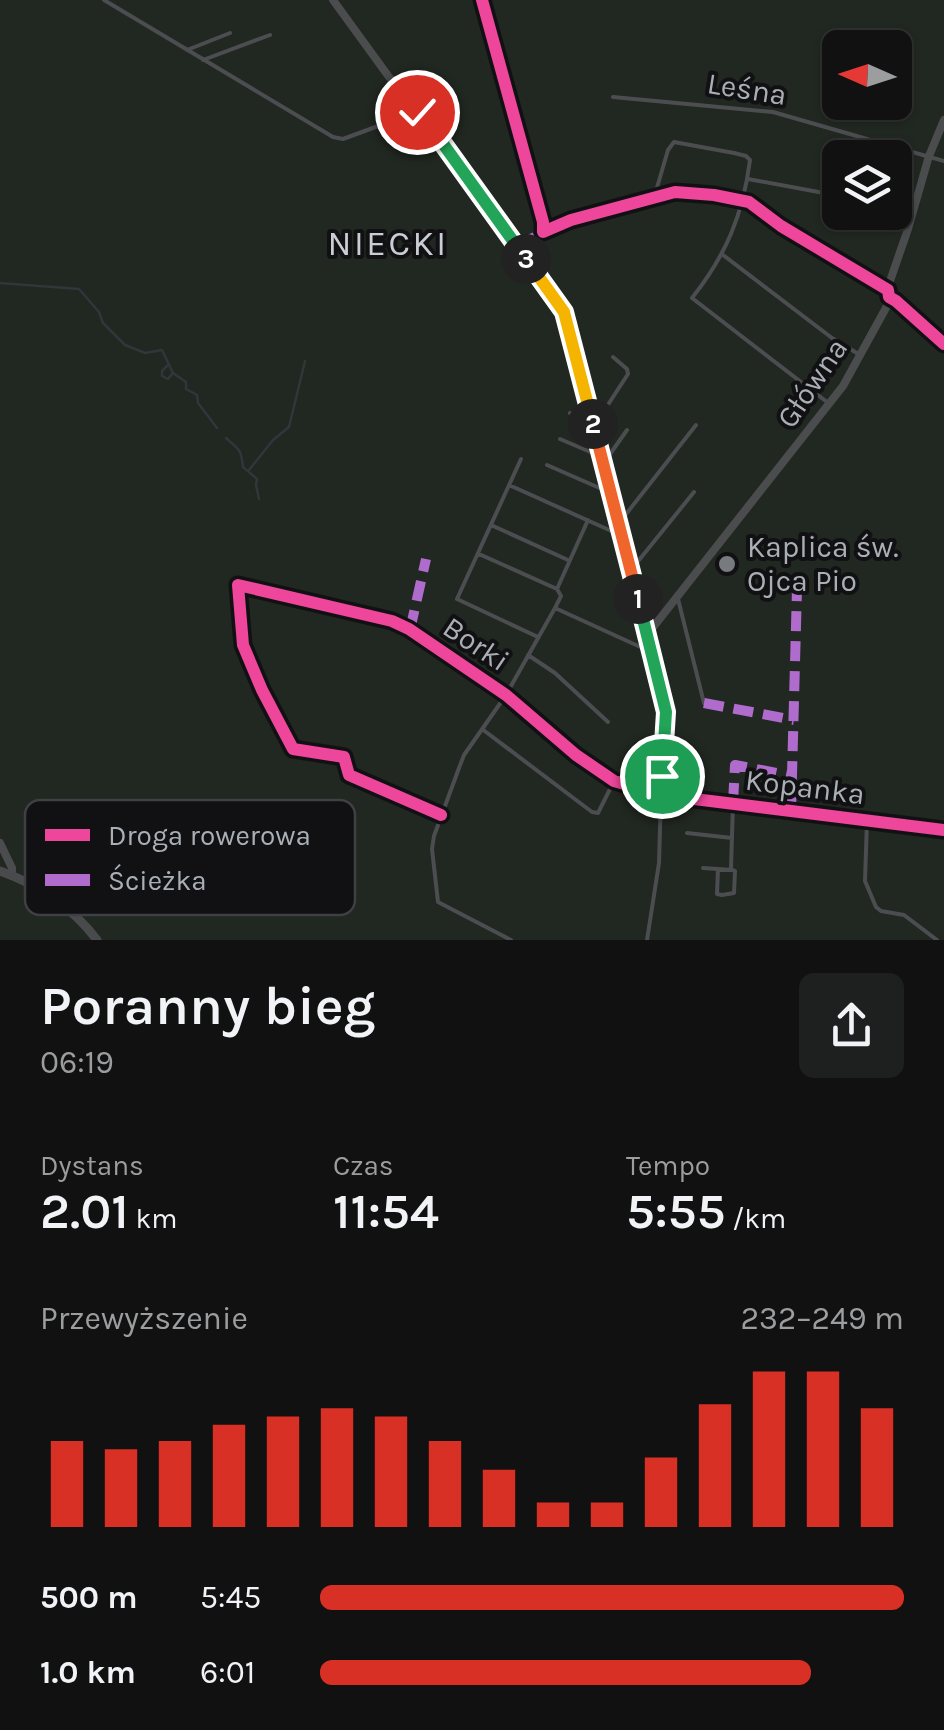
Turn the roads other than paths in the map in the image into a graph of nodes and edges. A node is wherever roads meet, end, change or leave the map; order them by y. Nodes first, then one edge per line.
1 (104, 0) edge
2 (334, 0) edge
3 (482, 0) edge
4 (230, 33) dead end
5 (270, 35) dead end
6 (187, 50) junction
7 (203, 60) junction
8 (613, 97) dead end
9 (420, 110) junction
10 (944, 120) edge
11 (929, 156) junction
12 (944, 161) edge
13 (748, 178) junction
14 (822, 192) edge
15 (714, 195) dead end
16 (657, 196) dead end
17 (742, 200) junction
18 (912, 214) edge
19 (907, 230) edge
20 (543, 232) dead end
21 (723, 255) junction
22 (888, 294) junction
23 (944, 344) edge
24 (860, 355) junction
25 (614, 357) dead end
26 (830, 405) junction
27 (570, 413) dead end
28 (593, 422) junction
29 (696, 425) dead end
30 (627, 430) dead end
31 (560, 439) dead end
32 (520, 459) dead end
33 (602, 459) junction
34 (547, 465) dead end
35 (509, 485) junction
36 (694, 492) dead end
37 (611, 493) junction
38 (588, 520) junction
39 (618, 521) junction
40 (490, 525) junction
41 (622, 534) junction
42 (478, 553) junction
43 (570, 560) junction
44 (631, 570) junction
45 (556, 590) junction
46 (678, 595) junction
47 (556, 608) junction
48 (647, 635) junction
49 (538, 638) junction
50 (651, 652) junction
51 (528, 655) junction
52 (506, 695) junction
53 (704, 703) dead end
54 (608, 722) dead end
55 (482, 729) junction
56 (614, 781) junction
57 (661, 794) junction
58 (734, 803) junction
59 (441, 816) junction
60 (867, 820) junction
61 (944, 830) edge
62 (687, 833) dead end
63 (732, 838) junction
64 (0, 843) edge
65 (702, 868) dead end
66 (718, 869) junction
67 (730, 870) junction
68 (0, 871) edge
69 (12, 876) junction
70 (25, 882) edge
71 (74, 915) edge
72 (97, 940) edge
73 (511, 940) edge
74 (647, 940) edge
75 (937, 940) edge

1 - 6 street
2 - 9 street
3 - 20 street
4 - 6 street
5 - 7 street
6 - 7 street
7 - 9 street
8 - 11 street, Leśna
9 - 28 street
10 - 11 street, Główna
11 - 12 street, Leśna
11 - 18 street, Główna
13 - 14 street
13 - 16 street
13 - 17 street
15 - 17 street
17 - 21 street
17 - 22 street
19 - 22 street, Główna
21 - 24 street
21 - 26 street
22 - 23 street
22 - 24 street, Główna
24 - 26 street, Główna
25 - 28 street
26 - 46 street, Główna
27 - 28 street
28 - 33 street
29 - 39 street
30 - 33 street
31 - 33 street
32 - 35 street
33 - 37 street
34 - 37 street
35 - 38 street
35 - 40 street
36 - 44 street
37 - 39 street
38 - 41 street
38 - 43 street
39 - 41 street
40 - 42 street
40 - 43 street
41 - 44 street
42 - 45 street
42 - 49 street
43 - 45 street
44 - 48 street
45 - 47 street
46 - 48 street, Główna
46 - 53 street
47 - 49 street
47 - 50 street
48 - 50 street
49 - 51 street
50 - 57 street
51 - 52 street
51 - 54 street
52 - 55 street
52 - 56 street, Borki
52 - 59 street, Borki
55 - 56 street
55 - 59 street
56 - 57 street, Borki
57 - 58 street, Kopanka
57 - 74 street
58 - 60 street, Kopanka
58 - 63 street
59 - 73 street
60 - 61 street, Kopanka
60 - 75 street
62 - 63 street
63 - 67 street
64 - 69 street
65 - 66 street
66 - 67 street
66 - 67 street
68 - 69 main road
69 - 70 main road
71 - 72 main road

